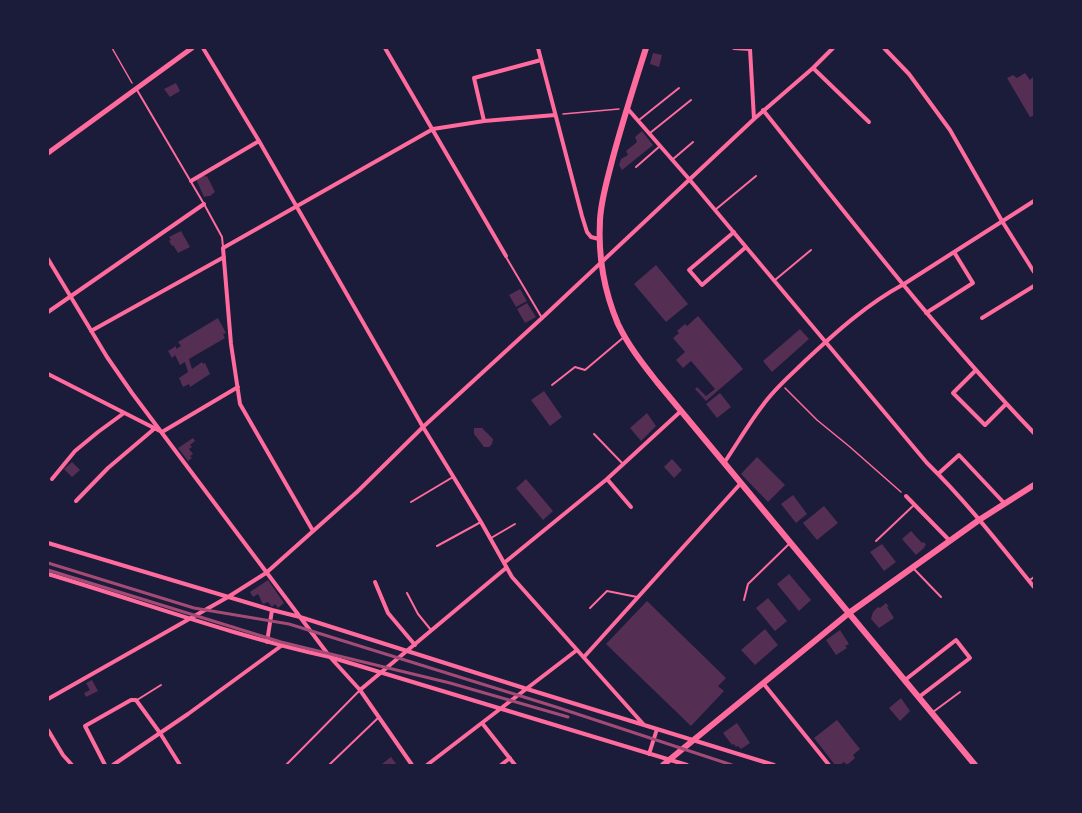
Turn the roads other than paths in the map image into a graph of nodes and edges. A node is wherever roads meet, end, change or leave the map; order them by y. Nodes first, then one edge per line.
1 (192, 48) edge
2 (203, 48) edge
3 (386, 48) edge
4 (538, 48) edge
5 (646, 48) edge
6 (734, 48) edge
7 (750, 48) edge
8 (833, 48) edge
9 (884, 48) edge
10 (541, 60) junction
11 (813, 68) junction
12 (679, 88) dead end
13 (136, 89) junction
14 (691, 100) dead end
15 (627, 108) junction
16 (763, 110) junction
17 (555, 115) junction
18 (754, 119) junction
19 (484, 121) junction
20 (638, 121) junction
21 (869, 122) dead end
22 (433, 129) junction
23 (649, 133) junction
24 (259, 141) junction
25 (693, 142) dead end
26 (660, 146) junction
27 (48, 153) edge
28 (672, 160) junction
29 (636, 167) dead end
30 (756, 176) dead end
31 (689, 179) junction
32 (191, 181) junction
33 (1034, 201) edge
34 (204, 204) junction
35 (296, 206) junction
36 (715, 210) junction
37 (1002, 221) junction
38 (734, 232) junction
39 (599, 239) junction
40 (746, 246) junction
41 (223, 248) junction
42 (812, 250) dead end
43 (954, 252) junction
44 (506, 256) joint
45 (224, 257) junction
46 (48, 259) edge
47 (601, 263) junction
48 (1032, 264) edge
49 (1034, 272) edge
50 (774, 281) junction
51 (904, 284) junction
52 (1034, 286) edge
53 (70, 296) junction
54 (48, 312) edge
55 (926, 313) junction
56 (542, 318) junction
57 (982, 318) dead end
58 (91, 332) junction
59 (625, 337) junction
60 (825, 342) junction
61 (976, 370) junction
62 (48, 374) edge
63 (552, 385) dead end
64 (238, 388) junction
65 (1006, 404) junction
66 (680, 411) junction
67 (124, 413) junction
68 (423, 427) junction
69 (154, 429) junction
70 (162, 432) junction
71 (1034, 433) edge
72 (594, 434) dead end
73 (724, 463) junction
74 (624, 465) junction
75 (938, 474) junction
76 (453, 477) junction
77 (52, 479) dead end
78 (607, 479) junction
79 (742, 483) junction
80 (1034, 485) edge
81 (906, 496) road end
82 (76, 501) dead end
83 (411, 502) dead end
84 (914, 504) junction
85 (1005, 504) junction
86 (631, 507) dead end
87 (979, 520) junction
88 (481, 522) junction
89 (515, 524) dead end
90 (313, 531) junction
91 (490, 539) junction
92 (876, 541) dead end
93 (950, 541) junction
94 (790, 542) junction
95 (48, 543) edge
96 (437, 546) dead end
97 (504, 563) junction
98 (506, 568) junction
99 (912, 568) junction
100 (266, 573) junction
101 (48, 574) edge
102 (1034, 577) edge
103 (1028, 580) junction
104 (375, 582) dead end
105 (1034, 587) edge
106 (407, 593) dead end
107 (228, 597) junction
108 (638, 597) junction
109 (941, 597) dead end
110 (744, 600) dead end
111 (590, 608) dead end
112 (272, 610) junction
113 (849, 613) junction
114 (300, 617) junction
115 (188, 619) junction
116 (432, 631) junction
117 (267, 642) junction
118 (415, 645) junction
119 (281, 646) junction
120 (577, 650) junction
121 (409, 651) junction
122 (330, 657) junction
123 (584, 657) junction
124 (380, 672) junction
125 (905, 680) junction
126 (763, 683) junction
127 (161, 685) dead end
128 (528, 689) junction
129 (360, 690) junction
130 (960, 692) dead end
131 (919, 697) junction
132 (48, 700) edge
133 (136, 700) junction
134 (501, 709) junction
135 (932, 713) junction
136 (379, 717) junction
137 (482, 723) junction
138 (644, 725) junction
139 (657, 729) junction
140 (48, 730) edge
141 (160, 733) junction
142 (693, 741) junction
143 (649, 754) junction
144 (510, 758) junction
145 (670, 760) junction
146 (678, 764) edge
147 (72, 765) edge
148 (105, 765) edge
149 (113, 765) edge
150 (180, 765) edge
151 (286, 765) edge
152 (329, 765) edge
153 (412, 765) edge
154 (427, 765) edge
155 (501, 765) edge
156 (515, 765) edge
157 (663, 765) edge
158 (687, 765) edge
159 (774, 765) edge
160 (829, 765) edge
161 (975, 765) edge

1 - 13 street
2 - 24 street
3 - 22 street
4 - 10 street
5 - 15 main road
6 - 7 street
7 - 18 street
8 - 11 street
9 - 37 street
10 - 17 street
10 - 19 street
11 - 16 street
11 - 21 street
12 - 20 lane
13 - 27 street
13 - 32 lane
14 - 23 lane
15 - 20 street
15 - 39 main road
16 - 18 street
16 - 51 street
17 - 19 street
17 - 39 street
18 - 31 street
19 - 22 street
20 - 23 street
22 - 35 street
22 - 44 street
23 - 26 street
24 - 32 street
24 - 35 street
25 - 28 lane
26 - 28 street
26 - 29 lane
28 - 31 street
30 - 36 lane
31 - 36 street
31 - 47 street
32 - 34 lane
33 - 37 street
34 - 41 lane
34 - 53 street
35 - 41 street
35 - 68 street
36 - 38 street
37 - 43 street
37 - 48 street
38 - 40 street
38 - 40 street
39 - 47 main road
40 - 50 street
41 - 45 street
42 - 50 lane
43 - 51 street
43 - 55 street
44 - 56 lane
45 - 58 street
45 - 64 street
46 - 53 street
47 - 56 street
47 - 59 main road
48 - 49 street
50 - 60 street
51 - 55 street
51 - 60 street
52 - 57 street
53 - 54 street
53 - 58 street
55 - 61 street
56 - 68 street
58 - 70 street
59 - 63 lane
59 - 66 main road
60 - 73 street
60 - 75 street
61 - 65 street
61 - 65 street
62 - 67 street
64 - 70 street
64 - 90 street
65 - 71 street
66 - 73 main road
66 - 74 street
67 - 69 street
67 - 77 street
68 - 76 street
68 - 90 street
69 - 70 street
69 - 82 street
70 - 100 street
72 - 74 lane
73 - 79 main road
74 - 78 street
75 - 85 street
75 - 87 street
76 - 83 lane
76 - 88 street
78 - 86 street
78 - 97 street
79 - 94 main road
79 - 108 street
80 - 85 main road
81 - 84 street
84 - 92 lane
84 - 93 street
85 - 87 main road
87 - 93 main road
87 - 103 street
88 - 91 street
88 - 96 lane
89 - 91 lane
90 - 100 street
91 - 97 street
93 - 99 main road
94 - 110 lane
94 - 113 main road
95 - 107 street
97 - 98 street
98 - 116 street
98 - 120 street
99 - 109 lane
99 - 113 main road
100 - 107 street
100 - 114 street
101 - 115 street
102 - 103 lane
103 - 105 street
104 - 118 street
106 - 116 lane
107 - 112 street
107 - 115 street
108 - 111 lane
108 - 123 street
112 - 114 street
112 - 117 street
113 - 125 main road
113 - 126 main road
114 - 121 street
114 - 122 street
115 - 117 street
115 - 132 street
116 - 118 street
117 - 119 street
118 - 121 street
119 - 122 street
119 - 141 street
120 - 123 street
120 - 128 street
121 - 124 street
121 - 128 street
122 - 124 street
122 - 129 street
123 - 138 street
124 - 129 street
124 - 134 street
125 - 131 main road
125 - 131 street
126 - 142 main road
126 - 160 street
127 - 133 lane
128 - 134 street
128 - 138 street
129 - 136 street
129 - 151 lane
130 - 135 lane
131 - 135 main road
133 - 141 street
133 - 148 street
134 - 137 street
134 - 143 street
135 - 161 main road
136 - 152 lane
136 - 153 street
137 - 144 street
137 - 154 street
138 - 139 street
139 - 142 street
139 - 143 street
140 - 147 street
141 - 149 street
141 - 150 street
142 - 145 main road
142 - 159 street
143 - 145 street
144 - 155 street
144 - 156 street
145 - 146 street
145 - 157 main road
146 - 158 street

